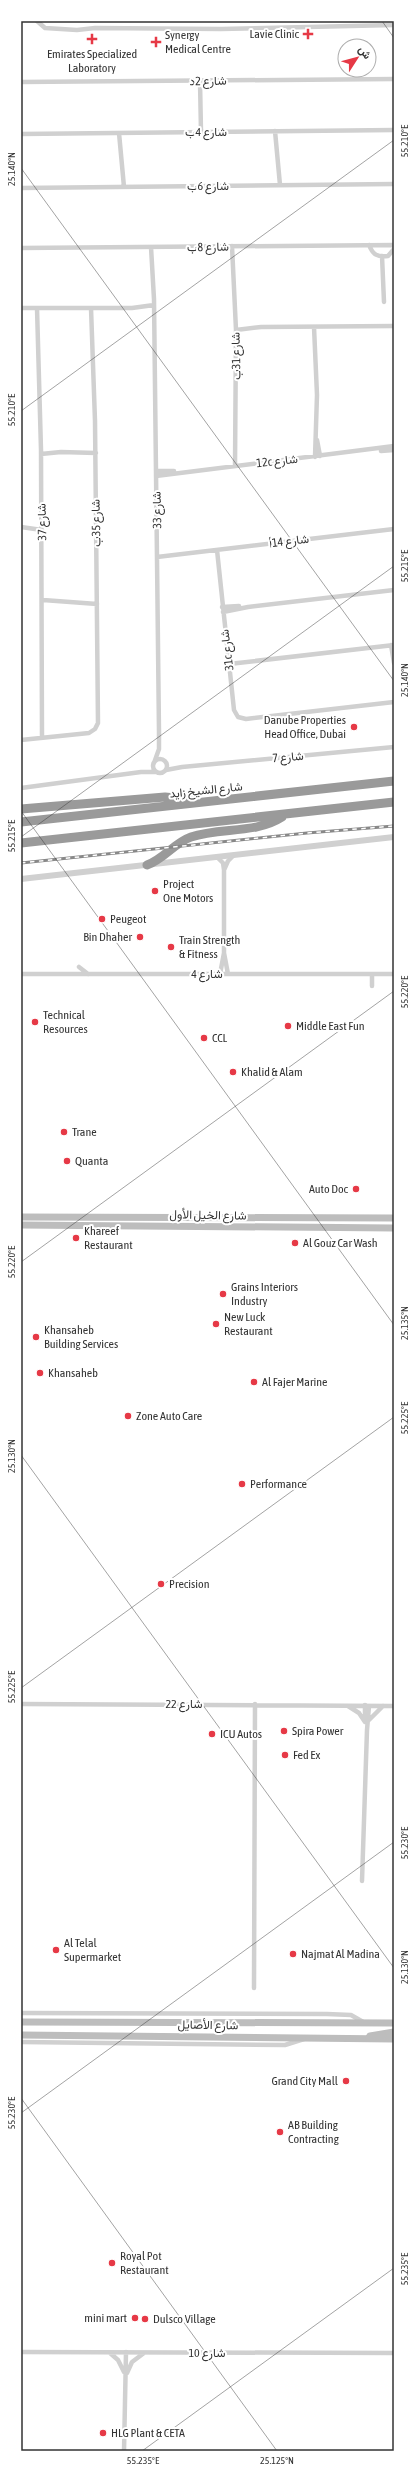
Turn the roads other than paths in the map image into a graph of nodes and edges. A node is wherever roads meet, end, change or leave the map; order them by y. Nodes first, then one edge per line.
1 (37, 21) edge
2 (394, 25) edge
3 (394, 79) edge
4 (198, 81) junction
5 (21, 82) edge
6 (393, 130) edge
7 (277, 131) junction
8 (199, 132) junction
9 (121, 133) junction
10 (21, 134) edge
11 (394, 184) edge
12 (278, 185) junction
13 (122, 187) junction
14 (21, 188) edge
15 (369, 245) junction
16 (394, 245) edge
17 (234, 246) junction
18 (153, 247) junction
19 (21, 248) edge
20 (394, 249) edge
21 (382, 256) junction
22 (384, 302) dead end
23 (154, 307) junction
24 (21, 308) edge
25 (39, 308) junction
26 (93, 308) junction
27 (394, 326) edge
28 (315, 327) junction
29 (236, 328) junction
30 (394, 332) edge
31 (394, 446) edge
32 (370, 450) junction
33 (394, 450) edge
34 (96, 451) junction
35 (41, 452) junction
36 (317, 456) junction
37 (237, 465) junction
38 (156, 473) junction
39 (21, 527) edge
40 (42, 528) junction
41 (394, 530) edge
42 (215, 550) junction
43 (157, 555) junction
44 (394, 590) edge
45 (43, 602) junction
46 (97, 602) junction
47 (222, 610) junction
48 (393, 645) edge
49 (228, 663) junction
50 (394, 663) edge
51 (394, 702) edge
52 (44, 738) junction
53 (21, 740) edge
54 (394, 747) edge
55 (159, 749) junction
56 (164, 761) junction
57 (154, 764) junction
58 (182, 767) junction
59 (166, 770) junction
60 (140, 772) junction
61 (156, 772) junction
62 (394, 781) edge
63 (21, 788) edge
64 (202, 802) junction
65 (394, 802) edge
66 (21, 809) edge
67 (286, 815) junction
68 (21, 822) edge
69 (394, 837) edge
70 (21, 843) edge
71 (234, 855) junction
72 (217, 857) junction
73 (147, 865) junction
74 (224, 870) junction
75 (21, 879) edge
76 (224, 953) junction
77 (79, 967) dead end
78 (21, 974) edge
79 (88, 974) junction
80 (220, 974) junction
81 (228, 974) junction
82 (372, 974) junction
83 (394, 974) edge
84 (372, 986) dead end
85 (21, 1217) edge
86 (394, 1218) edge
87 (21, 1225) edge
88 (384, 1228) junction
89 (394, 1228) edge
90 (394, 1232) edge
91 (21, 1704) edge
92 (255, 1704) junction
93 (346, 1705) junction
94 (367, 1706) junction
95 (383, 1706) junction
96 (394, 1706) edge
97 (366, 1722) junction
98 (362, 1881) dead end
99 (254, 1988) dead end
100 (21, 2013) edge
101 (21, 2022) edge
102 (394, 2022) edge
103 (365, 2023) junction
104 (394, 2032) edge
105 (21, 2035) edge
106 (308, 2037) junction
107 (365, 2039) junction
108 (394, 2039) edge
109 (21, 2042) edge
110 (394, 2043) edge
111 (21, 2352) edge
112 (109, 2352) junction
113 (126, 2352) junction
114 (145, 2353) junction
115 (394, 2353) edge
116 (126, 2376) junction
117 (124, 2451) edge

1 - 2 street
3 - 4 street, شارع 2د
4 - 5 street, شارع 2د
4 - 8 street
6 - 7 street, شارع 4ب
7 - 8 street, شارع 4ب
7 - 12 street
8 - 9 street, شارع 4ب
9 - 10 street, شارع 4ب
9 - 13 street
11 - 12 street, شارع 6ب
12 - 13 street, شارع 6ب
13 - 14 street, شارع 6ب
15 - 16 street, شارع 8ب
15 - 17 street, شارع 8ب
15 - 21 street
17 - 18 street, شارع 8ب
17 - 29 street, شارع 31ب
18 - 19 street, شارع 8ب
18 - 23 street, شارع 33
20 - 21 street
21 - 22 street
23 - 26 street
23 - 38 street, شارع 33
24 - 25 street
25 - 26 street
25 - 35 street, شارع 37
26 - 34 street, شارع 35ب
27 - 28 street
27 - 30 street
28 - 29 street
28 - 36 street
29 - 37 street, شارع 31ب
31 - 32 street, 12c شارع
32 - 33 street, 12c شارع
32 - 36 street, 12c شارع
34 - 35 street
34 - 46 street, شارع 35ب
35 - 40 street, شارع 37
36 - 37 street, 12c شارع
37 - 38 street, 12c شارع
38 - 43 street, شارع 33
39 - 40 street
40 - 45 street, شارع 37
41 - 42 street, شارع 14أ
42 - 43 street, شارع 14أ
42 - 47 street, 31c شارع
43 - 55 street, شارع 33
44 - 47 street
45 - 46 street
45 - 52 street, شارع 37
46 - 52 street, شارع 35ب
47 - 49 street, 31c شارع
48 - 49 street
48 - 50 street
49 - 51 street, 31c شارع
52 - 53 street
54 - 58 street, شارع 7
55 - 56 street, شارع 33
55 - 57 street, شارع 33
56 - 57 street
56 - 58 street, شارع 7
56 - 59 street
57 - 60 street
57 - 61 street
58 - 59 street, شارع 7
59 - 61 street
60 - 61 street
60 - 63 street
62 - 64 highway, شارع الشيخ زايد
64 - 66 highway
64 - 68 highway, شارع الشيخ زايد
65 - 67 highway
67 - 70 highway
67 - 73 highway
69 - 71 street
71 - 72 street
71 - 74 street
72 - 73 street
72 - 74 street
73 - 75 street
74 - 76 street
76 - 80 street
76 - 81 street
77 - 79 street
78 - 79 street, شارع 4
79 - 80 street, شارع 4
80 - 81 street, شارع 4
81 - 82 street, شارع 4
82 - 83 street, شارع 4
82 - 84 street
85 - 86 main road, شارع الخيل الأول
87 - 88 main road, شارع الخيل الأول
88 - 89 main road, شارع الخيل الأول
88 - 90 main road
91 - 92 street, شارع 22
92 - 93 street, شارع 22
92 - 99 street
93 - 94 street, شارع 22
93 - 97 street
94 - 95 street, شارع 22
94 - 97 street
95 - 96 street, شارع 22
95 - 97 street
97 - 98 street
100 - 103 street
101 - 103 main road, شارع الأصايل
102 - 103 main road, شارع الأصايل
104 - 107 main road
105 - 106 main road, شارع الأصايل
106 - 107 main road, شارع الأصايل
106 - 109 street
107 - 108 main road, شارع الأصايل
107 - 110 main road
111 - 112 street, شارع 10
112 - 113 street, شارع 10
112 - 116 street
113 - 114 street, شارع 10
113 - 116 street
114 - 115 street, شارع 10
114 - 116 street
116 - 117 street

